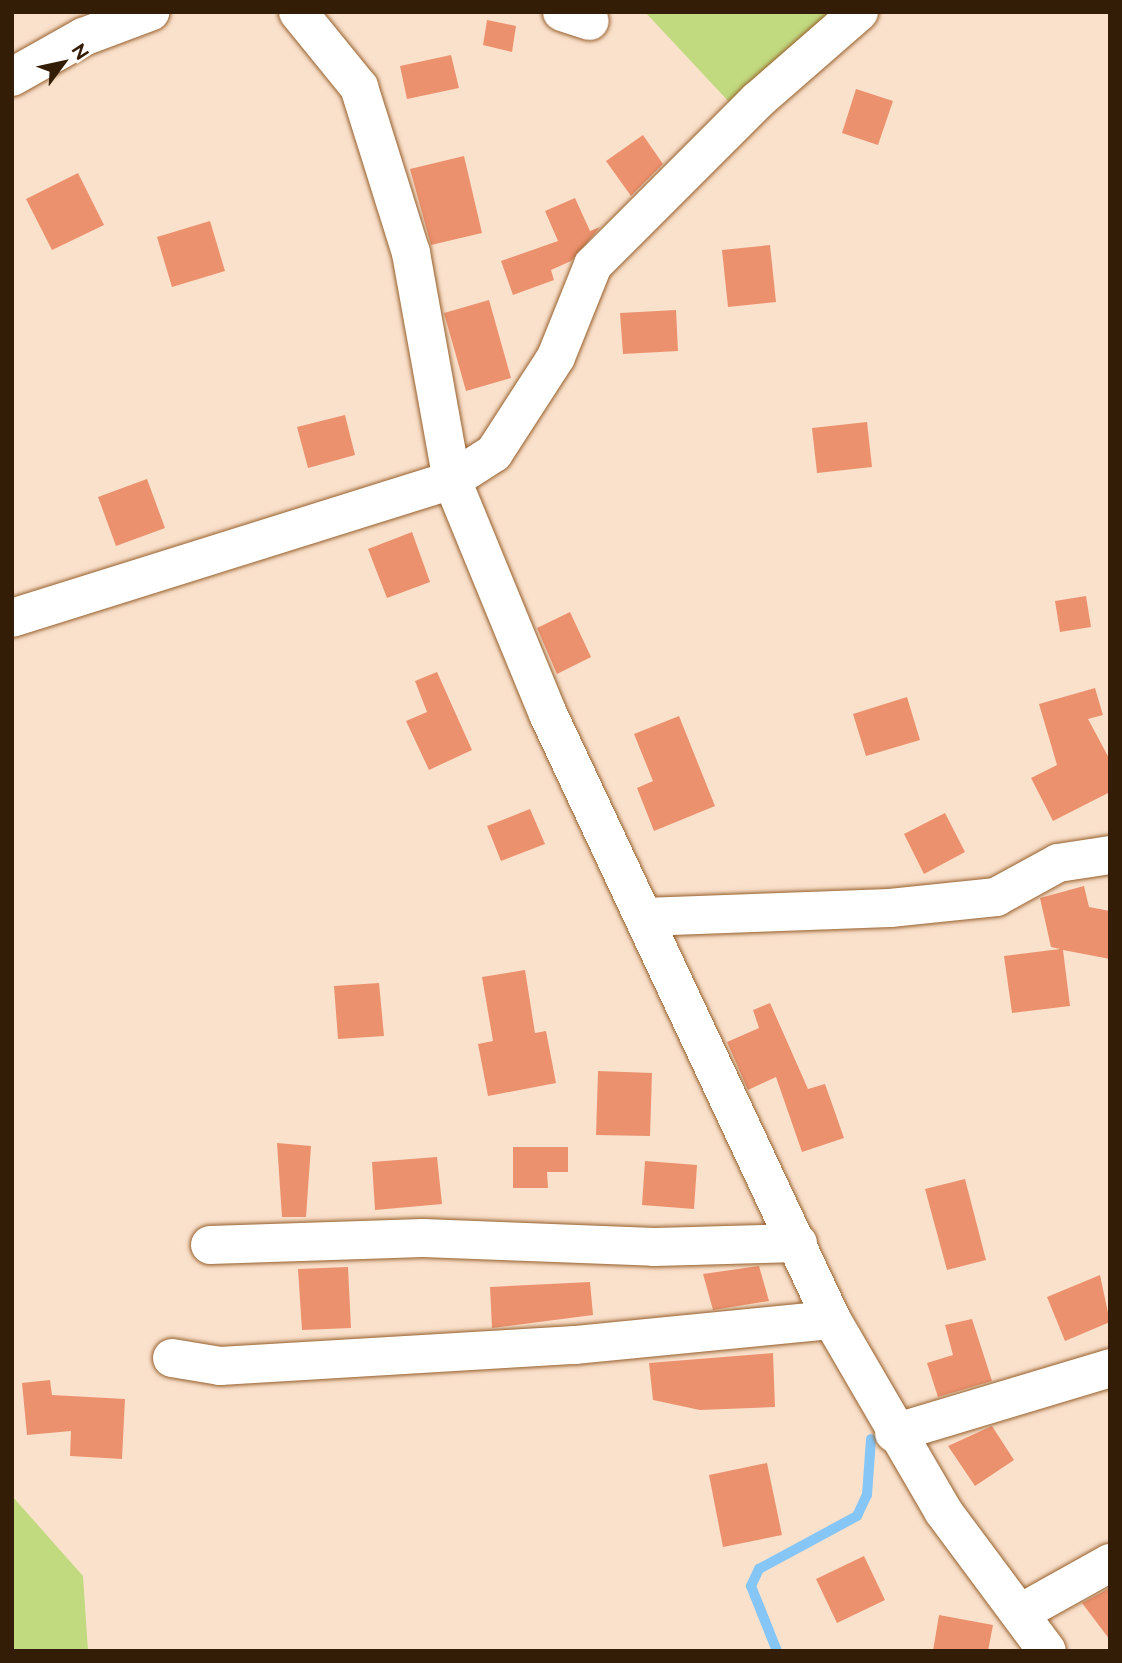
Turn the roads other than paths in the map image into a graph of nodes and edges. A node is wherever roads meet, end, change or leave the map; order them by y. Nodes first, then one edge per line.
1 (150, 12) edge
2 (298, 12) edge
3 (859, 12) edge
4 (12, 77) edge
5 (452, 480) junction
6 (12, 618) edge
7 (1110, 855) edge
8 (645, 917) junction
9 (798, 1242) junction
10 (210, 1245) dead end
11 (832, 1320) junction
12 (172, 1358) dead end
13 (1110, 1368) edge
14 (894, 1433) junction
15 (1110, 1563) edge
16 (1021, 1612) junction
17 (1047, 1651) edge

1 - 4 street
2 - 5 street
3 - 5 street
5 - 6 street
5 - 8 street
7 - 8 street
8 - 9 street
9 - 10 street
9 - 11 street
11 - 12 street
11 - 14 street
13 - 14 street
14 - 16 street
15 - 16 street
16 - 17 street

